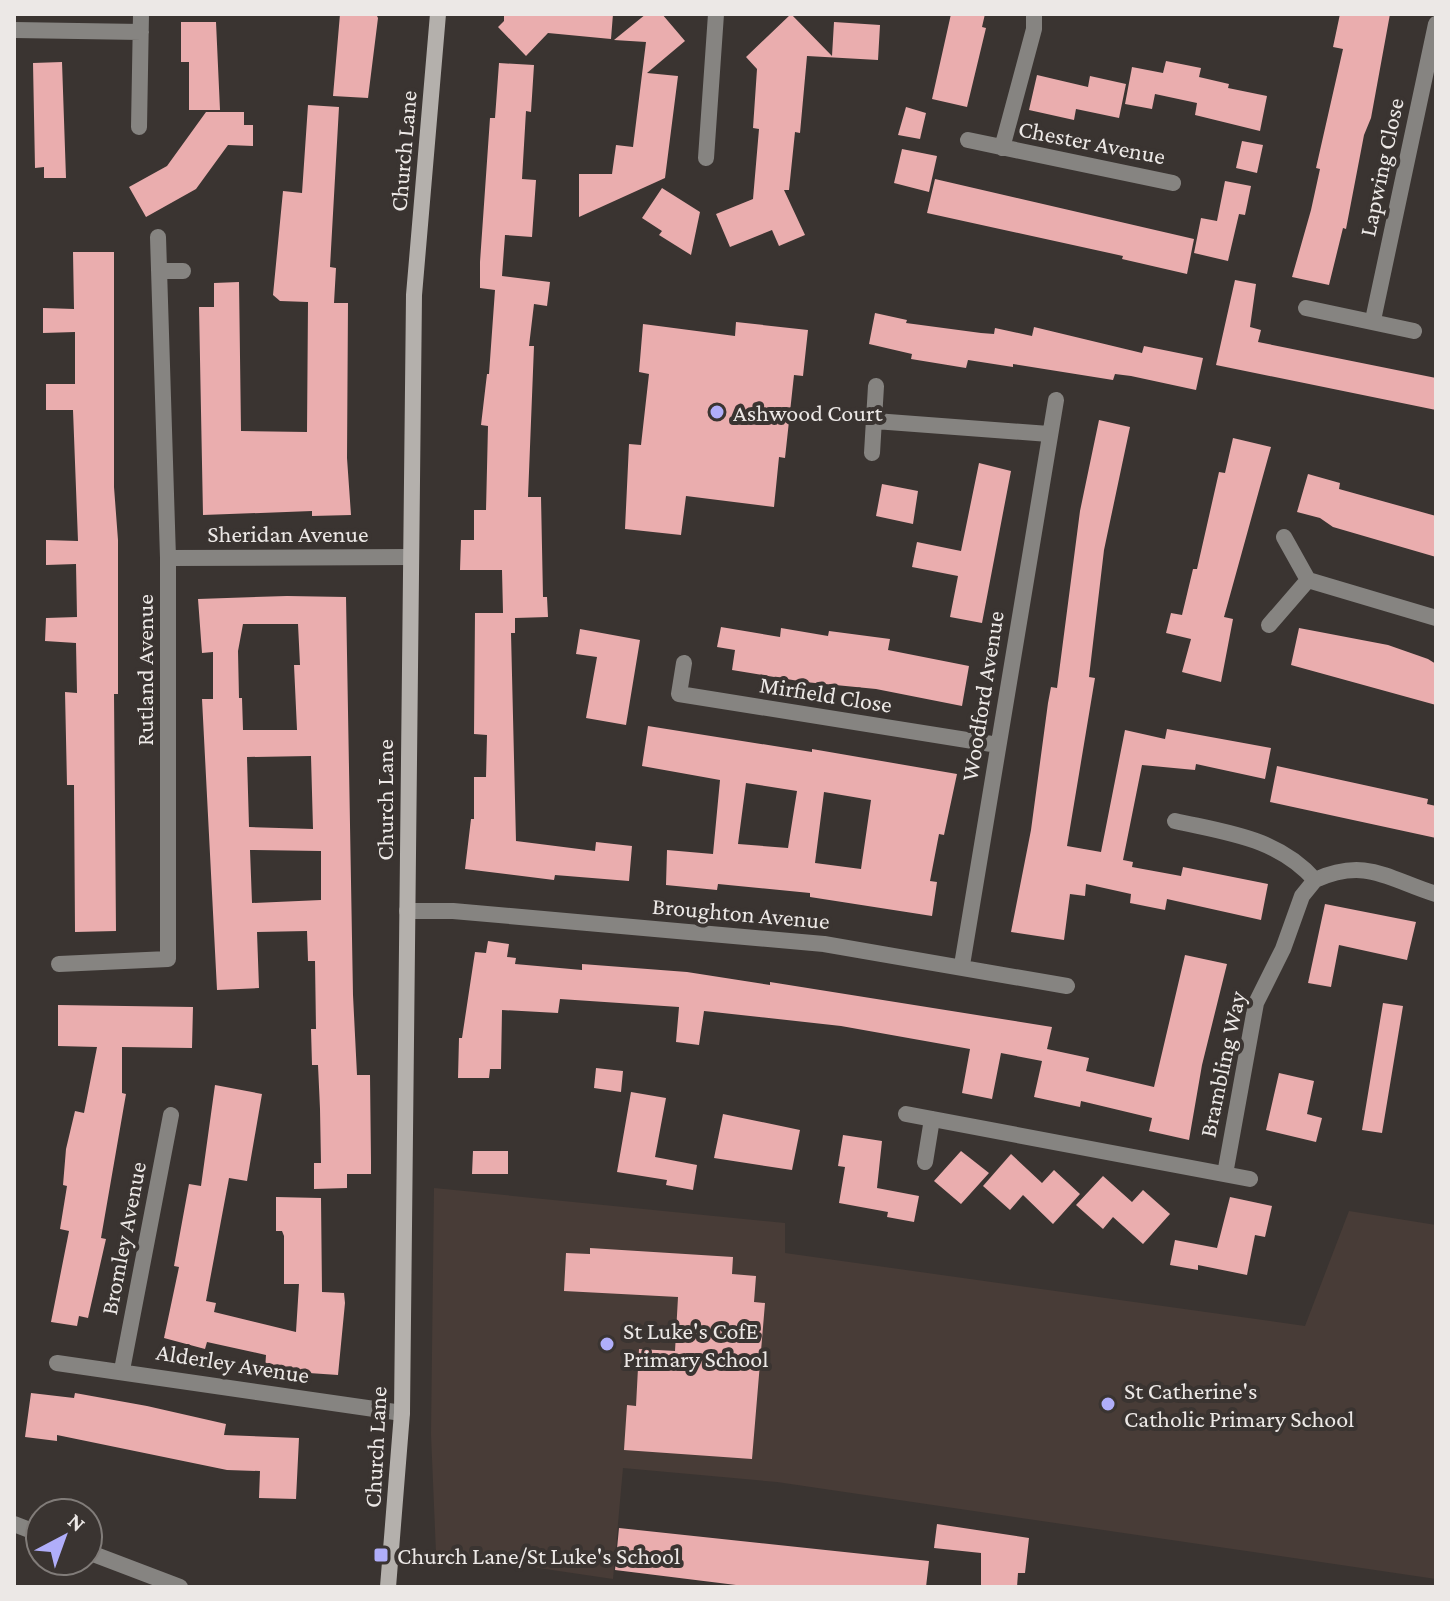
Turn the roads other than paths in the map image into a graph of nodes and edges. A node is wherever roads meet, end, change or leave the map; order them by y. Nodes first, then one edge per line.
1 (141, 14) edge
2 (438, 14) edge
3 (716, 14) edge
4 (1034, 14) edge
5 (1436, 24) edge
6 (14, 30) edge
7 (141, 32) junction
8 (139, 127) dead end
9 (968, 140) dead end
10 (1002, 148) junction
11 (706, 158) dead end
12 (1173, 183) dead end
13 (158, 237) dead end
14 (159, 271) junction
15 (183, 271) dead end
16 (1306, 308) dead end
17 (1373, 320) junction
18 (1414, 331) dead end
19 (876, 386) dead end
20 (1056, 400) dead end
21 (875, 421) junction
22 (1049, 434) junction
23 (872, 453) dead end
24 (1284, 537) dead end
25 (409, 557) junction
26 (168, 558) junction
27 (1308, 580) junction
28 (1436, 618) edge
29 (1269, 625) dead end
30 (684, 663) dead end
31 (998, 745) junction
32 (1175, 821) dead end
33 (1315, 880) junction
34 (1436, 894) edge
35 (407, 911) junction
36 (59, 964) dead end
37 (962, 965) junction
38 (1067, 986) dead end
39 (906, 1114) dead end
40 (171, 1115) dead end
41 (932, 1119) junction
42 (925, 1162) dead end
43 (1225, 1174) junction
44 (1250, 1179) dead end
45 (57, 1363) dead end
46 (122, 1370) junction
47 (402, 1413) junction
48 (104, 1558) edge
49 (180, 1587) edge
50 (388, 1587) edge

1 - 7 street
2 - 25 main road, Church Lane
3 - 11 street
4 - 10 street, Chester Avenue
5 - 17 street, Lapwing Close
6 - 7 street
7 - 8 street
9 - 10 street, Chester Avenue
10 - 12 street, Chester Avenue
13 - 14 street, Rutland Avenue
14 - 15 street
14 - 26 street, Rutland Avenue
16 - 17 street
17 - 18 street
19 - 21 street
20 - 22 street, Woodford Avenue
21 - 22 street
21 - 23 street
22 - 31 street, Woodford Avenue
24 - 27 street
25 - 26 street, Sheridan Avenue
25 - 35 main road, Church Lane
26 - 36 street, Rutland Avenue
27 - 28 street
27 - 29 street
30 - 31 street, Mirfield Close
31 - 37 street, Woodford Avenue
32 - 33 street
33 - 34 street
33 - 43 street, Brambling Way
35 - 37 street, Broughton Avenue
35 - 47 main road, Church Lane
37 - 38 street, Broughton Avenue
39 - 41 street, Brambling Way
40 - 46 street, Bromley Avenue
41 - 42 street
41 - 43 street, Brambling Way
43 - 44 street, Brambling Way
45 - 46 street, Alderley Avenue
46 - 47 street, Alderley Avenue
47 - 50 main road, Church Lane
48 - 49 street

